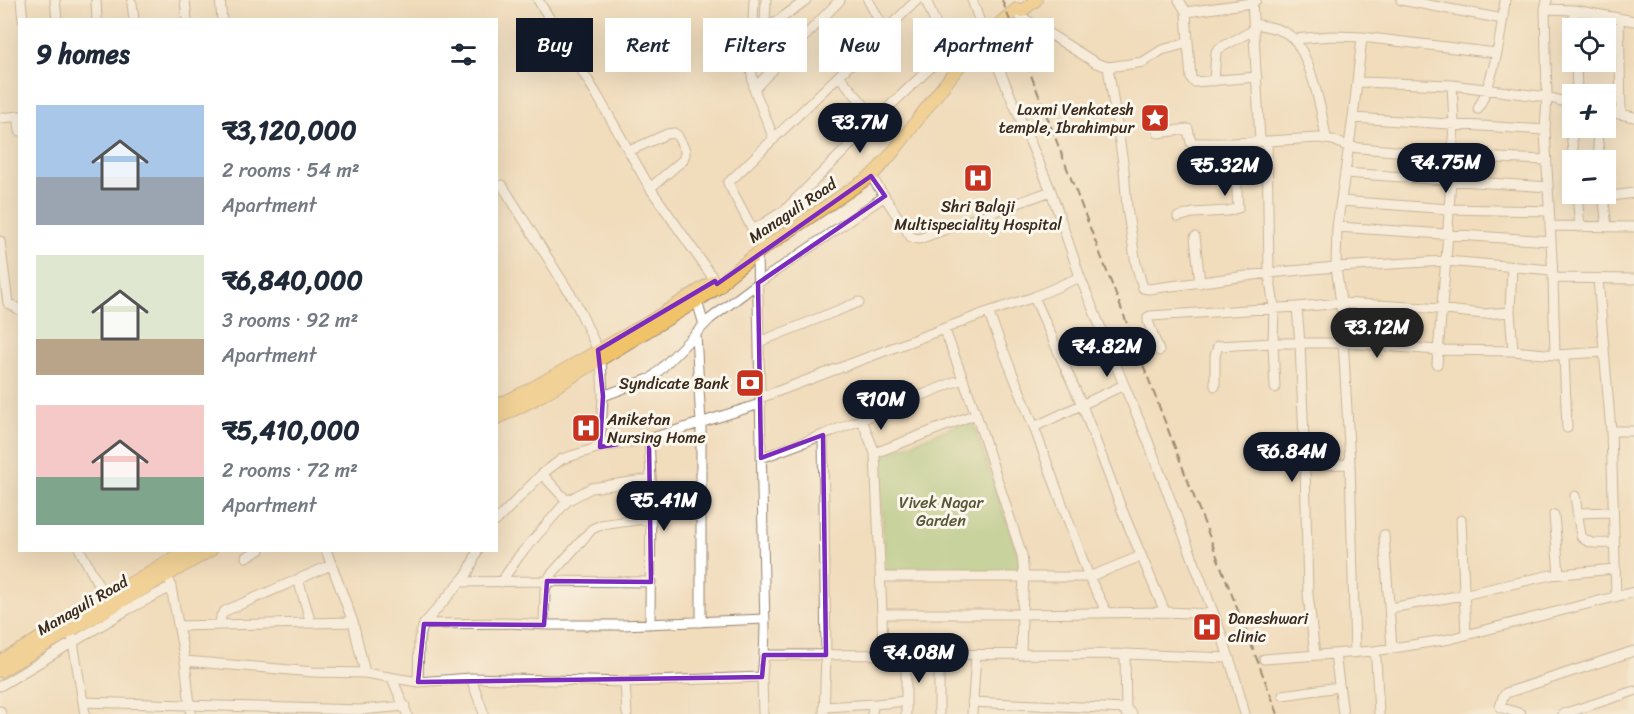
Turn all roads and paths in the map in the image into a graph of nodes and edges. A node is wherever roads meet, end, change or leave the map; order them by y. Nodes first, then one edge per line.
1 (21, 0) edge
2 (55, 0) edge
3 (96, 0) edge
4 (185, 0) edge
5 (220, 0) edge
6 (538, 0) edge
7 (754, 0) edge
8 (766, 0) edge
9 (806, 0) edge
10 (840, 0) edge
11 (868, 0) edge
12 (917, 0) edge
13 (926, 0) edge
14 (972, 0) edge
15 (1036, 0) edge
16 (1179, 0) edge
17 (1401, 0) edge
18 (1505, 0) edge
19 (1253, 1) edge
20 (132, 3) dead end
21 (795, 3) edge
22 (1546, 5) edge
23 (1017, 7) edge
24 (1574, 10) junction
25 (1186, 12) junction
26 (23, 18) edge
27 (57, 18) edge
28 (98, 18) edge
29 (134, 18) edge
30 (187, 18) edge
31 (222, 18) edge
32 (753, 18) edge
33 (765, 18) edge
34 (779, 18) edge
35 (878, 18) edge
36 (898, 18) edge
37 (933, 18) edge
38 (978, 18) edge
39 (1005, 18) edge
40 (1574, 18) edge
41 (1619, 18) junction
42 (1503, 19) junction
43 (1634, 21) edge
44 (1254, 27) junction
45 (1362, 37) junction
46 (1294, 39) junction
47 (1188, 43) junction
48 (1496, 53) junction
49 (1108, 67) junction
50 (752, 72) edge
51 (843, 72) edge
52 (926, 72) edge
53 (955, 72) edge
54 (1000, 72) edge
55 (839, 76) junction
56 (1257, 77) junction
57 (1214, 81) junction
58 (1357, 82) junction
59 (1452, 85) junction
60 (754, 89) junction
61 (1488, 90) junction
62 (1547, 98) junction
63 (1562, 102) edge
64 (1478, 109) dead end
65 (1616, 113) edge
66 (1621, 114) junction
67 (18, 116) edge
68 (1634, 117) edge
69 (0, 118) edge
70 (1353, 118) junction
71 (876, 119) junction
72 (1454, 123) junction
73 (1545, 130) junction
74 (1158, 133) dead end
75 (1326, 138) junction
76 (774, 139) junction
77 (1264, 141) junction
78 (1234, 143) junction
79 (1349, 147) junction
80 (629, 151) junction
81 (1452, 156) junction
82 (1547, 160) junction
83 (1345, 173) junction
84 (871, 176) junction
85 (1450, 181) junction
86 (502, 185) dead end
87 (1548, 187) junction
88 (650, 188) junction
89 (1051, 191) junction
90 (1634, 193) edge
91 (1616, 194) edge
92 (885, 196) junction
93 (1341, 201) junction
94 (1578, 204) edge
95 (1605, 204) edge
96 (1449, 209) junction
97 (1549, 212) junction
98 (1178, 217) dead end
99 (1550, 226) junction
100 (1337, 227) junction
101 (1580, 227) junction
102 (1607, 227) junction
103 (1634, 227) edge
104 (753, 230) junction
105 (1448, 235) junction
106 (1195, 237) dead end
107 (0, 241) edge
108 (1550, 241) junction
109 (760, 251) junction
110 (1446, 261) junction
111 (1336, 267) junction
112 (1512, 267) junction
113 (1269, 273) junction
114 (1552, 274) junction
115 (1080, 277) junction
116 (1598, 279) junction
117 (1634, 279) edge
118 (720, 282) junction
119 (758, 283) junction
120 (1200, 283) junction
121 (1034, 297) junction
122 (697, 302) junction
123 (859, 302) dead end
124 (1341, 303) junction
125 (1274, 307) junction
126 (1297, 307) junction
127 (18, 309) edge
128 (1442, 309) junction
129 (988, 312) junction
130 (1510, 312) junction
131 (704, 325) junction
132 (944, 328) junction
133 (696, 334) junction
134 (759, 342) junction
135 (1273, 343) junction
136 (1343, 343) junction
137 (1300, 344) junction
138 (1438, 350) junction
139 (1159, 351) dead end
140 (1513, 351) junction
141 (1603, 352) junction
142 (600, 355) junction
143 (1559, 356) junction
144 (1437, 364) dead end
145 (962, 378) junction
146 (1124, 386) junction
147 (1215, 386) dead end
148 (1275, 388) dead end
149 (603, 396) junction
150 (760, 401) junction
151 (498, 405) edge
152 (1082, 405) junction
153 (976, 414) junction
154 (498, 418) edge
155 (861, 418) junction
156 (701, 424) junction
157 (1034, 427) junction
158 (1567, 428) dead end
159 (1611, 431) junction
160 (1634, 431) edge
161 (823, 435) junction
162 (649, 440) junction
163 (600, 447) junction
164 (875, 453) junction
165 (761, 458) junction
166 (1350, 464) junction
167 (1305, 465) junction
168 (542, 474) junction
169 (651, 478) junction
170 (1575, 496) dead end
171 (567, 501) junction
172 (1613, 512) junction
173 (1577, 513) junction
174 (1554, 515) dead end
175 (650, 518) junction
176 (498, 519) edge
177 (1461, 520) dead end
178 (1384, 535) dead end
179 (1614, 543) junction
180 (81, 552) edge
181 (186, 552) edge
182 (208, 552) edge
183 (256, 552) edge
184 (327, 552) edge
185 (477, 552) edge
186 (1141, 556) junction
187 (246, 557) dead end
188 (331, 565) junction
189 (1614, 569) junction
190 (1558, 574) junction
191 (168, 576) junction
192 (881, 577) junction
193 (1024, 577) junction
194 (1089, 577) junction
195 (298, 579) junction
196 (548, 580) junction
197 (461, 582) junction
198 (501, 582) junction
199 (651, 582) junction
200 (1634, 592) edge
201 (1463, 595) junction
202 (1616, 597) junction
203 (108, 603) junction
204 (1390, 608) junction
205 (1165, 612) junction
206 (1107, 613) junction
207 (882, 614) junction
208 (1022, 614) junction
209 (1214, 614) junction
210 (765, 619) junction
211 (353, 622) junction
212 (701, 622) junction
213 (311, 623) junction
214 (424, 624) junction
215 (544, 624) junction
216 (650, 624) junction
217 (220, 625) junction
218 (178, 626) junction
219 (66, 633) junction
220 (1466, 635) junction
221 (1392, 648) junction
222 (31, 649) junction
223 (1374, 651) junction
224 (1634, 651) edge
225 (1355, 653) junction
226 (1125, 654) junction
227 (1335, 654) junction
228 (765, 655) junction
229 (826, 655) junction
230 (883, 655) junction
231 (906, 655) junction
232 (939, 655) junction
233 (976, 655) junction
234 (1022, 655) junction
235 (1315, 655) junction
236 (1228, 658) junction
237 (1264, 659) dead end
238 (0, 661) edge
239 (185, 661) junction
240 (0, 671) edge
241 (364, 673) junction
242 (762, 677) junction
243 (392, 678) junction
244 (471, 678) junction
245 (418, 682) junction
246 (626, 682) junction
247 (0, 686) edge
248 (1339, 687) junction
249 (1634, 691) edge
250 (1282, 695) dead end
251 (906, 701) junction
252 (83, 702) junction
253 (972, 702) junction
254 (132, 703) junction
255 (875, 704) junction
256 (190, 710) edge
257 (406, 710) edge
258 (824, 710) edge
259 (1063, 710) edge
260 (1094, 711) edge
261 (1499, 711) edge
262 (361, 712) edge
263 (1128, 712) edge
264 (85, 714) edge
265 (133, 714) edge
266 (484, 714) edge
267 (627, 714) edge
268 (763, 714) edge
269 (872, 714) edge
270 (906, 714) edge
271 (939, 714) edge
272 (972, 714) edge
273 (1245, 714) edge
274 (1343, 714) edge
275 (1379, 714) edge
276 (1521, 714) edge
277 (1563, 714) edge

1 - 26 street
2 - 27 street
3 - 28 street
4 - 30 street
5 - 31 street
6 - 80 street
7 - 32 street
8 - 33 street
9 - 21 street
10 - 60 street
11 - 35 street
12 - 36 street
13 - 37 street
14 - 38 street
15 - 23 main road, Managuli Road
16 - 25 street
17 - 42 street
18 - 42 street
19 - 25 street
19 - 44 street
20 - 29 street
21 - 34 street
22 - 24 street
22 - 62 street
23 - 39 main road, Managuli Road
23 - 49 street
24 - 40 street
24 - 41 street
25 - 47 street
41 - 43 street
41 - 66 street
42 - 48 street
44 - 46 street
44 - 56 street
44 - 57 street
45 - 46 street
45 - 48 street
45 - 58 street
46 - 75 street
47 - 49 street
47 - 57 street
48 - 61 street
49 - 120 street
50 - 60 street
51 - 55 street
52 - 71 street
53 - 84 main road, Managuli Road
54 - 89 street
55 - 71 street
55 - 76 street
56 - 57 street
56 - 77 street
58 - 59 street
58 - 70 street
59 - 61 street
59 - 72 street
60 - 76 street
61 - 62 street
61 - 64 street
62 - 63 street
62 - 73 street
65 - 66 street
66 - 68 street
67 - 69 street
70 - 72 street
70 - 79 street
71 - 104 street
72 - 73 street
72 - 81 street
73 - 82 street
74 - 78 street
75 - 77 street
75 - 79 street
76 - 104 street
77 - 78 street
77 - 113 street
78 - 98 street
79 - 81 street
79 - 83 street
80 - 88 street
80 - 88 street
81 - 82 street
81 - 85 street
82 - 87 street
83 - 85 street
83 - 93 street
84 - 92 street
84 - 109 main road, Managuli Road
85 - 87 street
85 - 96 street
86 - 142 street
87 - 97 street
88 - 118 street
89 - 92 street
89 - 115 street
90 - 91 street
92 - 119 street
93 - 96 street
93 - 100 street
94 - 101 street
95 - 102 street
96 - 97 street
96 - 105 street
97 - 99 street
99 - 101 street
99 - 108 street
100 - 105 street
100 - 111 street
101 - 102 street
102 - 103 street
104 - 109 street
105 - 108 street
105 - 110 street
106 - 120 street
107 - 127 street
108 - 114 street
109 - 118 main road, Managuli Road
109 - 119 street
110 - 111 street
110 - 112 street
110 - 128 street
111 - 113 street
111 - 124 street
112 - 114 street
112 - 130 street
113 - 120 street
113 - 125 street
114 - 116 street
114 - 143 street
115 - 121 street
115 - 146 street
116 - 117 street
116 - 141 street
118 - 122 main road, Managuli Road
118 - 142 main road, Managuli Road
119 - 131 street
119 - 134 street
121 - 129 street
121 - 152 street
122 - 131 street
122 - 142 main road, Managuli Road
123 - 134 street
124 - 126 street
124 - 128 street
124 - 136 street
125 - 126 street
125 - 135 street
125 - 139 street
126 - 137 street
128 - 130 street
128 - 138 street
129 - 132 street
129 - 157 street
130 - 140 street
131 - 133 street
132 - 145 street
132 - 150 street
133 - 149 street
133 - 156 street
134 - 150 street
135 - 137 street
135 - 147 street
135 - 148 street
136 - 137 street
136 - 138 street
136 - 166 street
137 - 167 street
138 - 140 street
138 - 144 street
140 - 143 street
141 - 143 street
141 - 159 street
142 - 149 street
142 - 151 main road, Managuli Road
142 - 154 main road, Managuli Road
143 - 158 street
145 - 153 street
145 - 155 street
146 - 152 street
146 - 209 street
149 - 163 street
150 - 156 street
150 - 165 street
152 - 157 street
152 - 186 street
153 - 164 street
153 - 193 street
155 - 161 street
155 - 164 street
156 - 162 street
156 - 212 street
157 - 194 street
159 - 160 street
159 - 172 street
161 - 165 street
161 - 229 street
162 - 163 street
162 - 169 street
163 - 168 street
164 - 192 street
165 - 210 street
166 - 167 street
166 - 225 street
167 - 235 street
168 - 171 street
168 - 176 street
169 - 171 street
169 - 175 street
170 - 173 street
171 - 198 street
172 - 173 street
172 - 179 street
173 - 179 street
174 - 190 street
175 - 196 street
175 - 199 street
177 - 201 street
178 - 204 street
179 - 189 street
180 - 203 street
181 - 191 main road, Managuli Road
182 - 191 main road, Managuli Road
183 - 187 street
184 - 188 street
185 - 197 street
186 - 194 street
186 - 205 street
188 - 195 street
188 - 211 street
189 - 190 street
189 - 202 street
190 - 201 street
191 - 203 main road, Managuli Road
191 - 218 street
191 - 219 street
192 - 193 street
192 - 207 street
193 - 194 street
193 - 208 street
194 - 206 street
195 - 213 street
195 - 217 street
196 - 198 street
196 - 199 street
196 - 215 street
197 - 198 street
197 - 214 street
199 - 216 street
200 - 202 street
201 - 204 street
201 - 220 street
202 - 220 street
203 - 219 main road, Managuli Road
204 - 221 street
205 - 206 street
205 - 209 street
206 - 208 street
207 - 208 street
207 - 230 street
208 - 234 street
209 - 236 street
210 - 212 street
210 - 228 street
211 - 213 street
211 - 241 street
212 - 216 street
213 - 217 street
214 - 215 street
214 - 245 street
215 - 216 street
217 - 218 street
218 - 239 street
219 - 222 main road, Managuli Road
219 - 247 street
219 - 252 street
220 - 221 street
221 - 223 street
222 - 238 main road, Managuli Road
222 - 240 main road, Managuli Road
223 - 225 street
223 - 275 street
224 - 261 street
225 - 227 street
226 - 234 street
226 - 236 street
226 - 263 street
227 - 235 street
227 - 248 street
228 - 229 street
228 - 242 street
229 - 230 street
229 - 258 street
230 - 231 street
231 - 232 street
231 - 251 street
232 - 233 street
232 - 271 street
233 - 234 street
233 - 253 street
235 - 237 street
236 - 273 street
239 - 241 street
239 - 256 street
241 - 243 street
242 - 246 street
242 - 268 street
243 - 245 street
243 - 257 street
244 - 245 street
244 - 246 street
244 - 266 street
246 - 267 street
248 - 250 street
248 - 274 street
249 - 277 street
251 - 255 street
251 - 270 street
252 - 254 street
252 - 264 street
253 - 259 street
253 - 272 street
254 - 256 street
254 - 265 street
255 - 258 street
255 - 269 street
256 - 262 street
257 - 262 street
259 - 260 street
260 - 263 street
261 - 276 street

